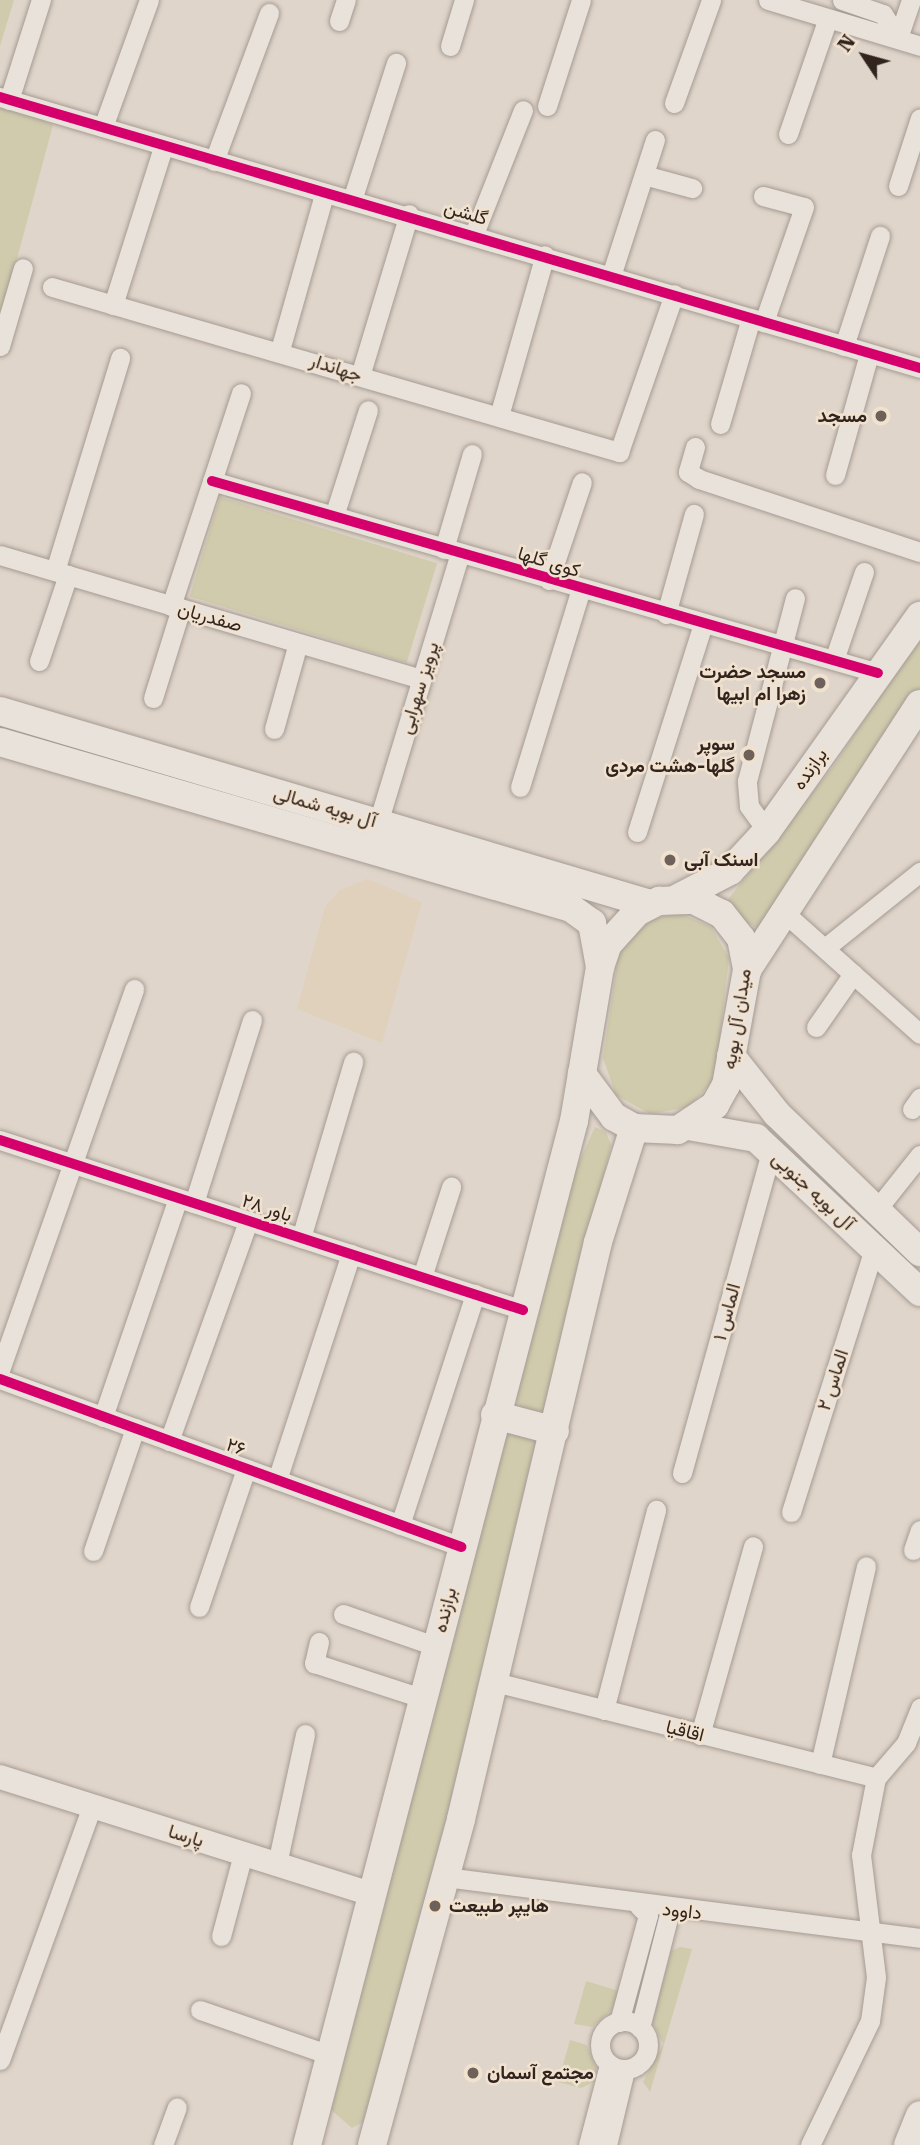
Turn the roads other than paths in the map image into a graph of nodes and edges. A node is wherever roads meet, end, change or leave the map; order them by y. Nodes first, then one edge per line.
1 (41, 0) edge
2 (149, 0) edge
3 (346, 0) edge
4 (464, 0) edge
5 (581, 0) edge
6 (711, 0) edge
7 (768, 0) edge
8 (842, 0) edge
9 (911, 0) edge
10 (268, 13) dead end
11 (339, 21) dead end
12 (827, 21) junction
13 (898, 38) junction
14 (450, 46) dead end
15 (920, 46) edge
16 (396, 64) dead end
17 (5, 98) edge
18 (674, 103) dead end
19 (547, 106) dead end
20 (523, 110) dead end
21 (920, 118) edge
22 (103, 127) junction
23 (789, 134) dead end
24 (655, 140) dead end
25 (163, 147) junction
26 (214, 161) junction
27 (644, 175) junction
28 (898, 186) dead end
29 (691, 188) dead end
30 (324, 194) junction
31 (763, 196) dead end
32 (353, 198) junction
33 (409, 214) junction
34 (474, 234) junction
35 (880, 236) dead end
36 (545, 256) junction
37 (23, 268) dead end
38 (611, 275) junction
39 (52, 287) dead end
40 (674, 295) junction
41 (113, 305) junction
42 (757, 320) junction
43 (0, 346) edge
44 (844, 346) junction
45 (280, 350) junction
46 (869, 354) junction
47 (120, 358) dead end
48 (920, 368) edge
49 (360, 376) junction
50 (241, 393) dead end
51 (368, 410) dead end
52 (499, 416) junction
53 (720, 424) dead end
54 (695, 447) dead end
55 (472, 454) dead end
56 (835, 475) dead end
57 (212, 481) junction
58 (582, 482) dead end
59 (694, 514) dead end
60 (334, 516) junction
61 (452, 551) junction
62 (920, 552) edge
63 (0, 555) edge
64 (864, 572) dead end
65 (61, 573) junction
66 (549, 580) junction
67 (581, 590) junction
68 (795, 598) dead end
69 (176, 607) junction
70 (667, 614) junction
71 (920, 616) edge
72 (703, 624) junction
73 (298, 643) junction
74 (783, 646) junction
75 (834, 660) junction
76 (39, 661) dead end
77 (878, 673) junction
78 (421, 679) junction
79 (153, 698) dead end
80 (920, 704) edge
81 (0, 711) edge
82 (274, 729) dead end
83 (0, 742) edge
84 (134, 751) junction
85 (123, 779) junction
86 (520, 786) dead end
87 (378, 822) junction
88 (767, 831) junction
89 (637, 832) dead end
90 (920, 872) edge
91 (678, 898) junction
92 (650, 904) junction
93 (786, 915) junction
94 (825, 948) junction
95 (600, 967) junction
96 (747, 970) junction
97 (853, 974) junction
98 (134, 989) dead end
99 (252, 1020) dead end
100 (816, 1027) dead end
101 (919, 1032) edge
102 (731, 1056) junction
103 (353, 1062) dead end
104 (582, 1074) junction
105 (688, 1126) junction
106 (634, 1129) junction
107 (0, 1140) edge
108 (771, 1152) junction
109 (920, 1155) edge
110 (73, 1164) junction
111 (452, 1187) dead end
112 (186, 1200) junction
113 (877, 1209) junction
114 (248, 1220) junction
115 (301, 1238) junction
116 (874, 1249) junction
117 (920, 1252) edge
118 (351, 1254) junction
119 (422, 1277) junction
120 (920, 1292) edge
121 (475, 1294) junction
122 (523, 1310) junction
123 (2, 1383) edge
124 (495, 1415) junction
125 (103, 1417) junction
126 (135, 1429) junction
127 (555, 1431) junction
128 (169, 1441) junction
129 (246, 1469) junction
130 (682, 1472) dead end
131 (276, 1480) junction
132 (656, 1510) dead end
133 (791, 1512) dead end
134 (400, 1525) junction
135 (920, 1530) edge
136 (753, 1546) dead end
137 (461, 1547) junction
138 (913, 1550) dead end
139 (93, 1551) dead end
140 (866, 1566) dead end
141 (199, 1607) dead end
142 (343, 1614) dead end
143 (319, 1642) dead end
144 (436, 1646) junction
145 (495, 1682) junction
146 (422, 1698) junction
147 (920, 1707) edge
148 (604, 1710) junction
149 (305, 1734) dead end
150 (700, 1735) junction
151 (820, 1764) junction
152 (0, 1777) edge
153 (876, 1778) junction
154 (92, 1806) junction
155 (243, 1854) junction
156 (277, 1864) junction
157 (445, 1877) junction
158 (372, 1894) junction
159 (639, 1906) junction
160 (670, 1910) junction
161 (868, 1931) junction
162 (221, 1936) dead end
163 (920, 1938) edge
164 (200, 2010) dead end
165 (619, 2022) junction
166 (640, 2028) junction
167 (330, 2055) junction
168 (0, 2060) edge
169 (617, 2067) junction
170 (177, 2107) dead end
171 (920, 2115) edge
172 (163, 2145) edge
173 (307, 2145) edge
174 (372, 2145) edge
175 (587, 2145) edge
176 (607, 2145) edge
177 (810, 2145) edge
178 (908, 2145) edge

1 - 17 street
2 - 22 street
3 - 11 street
4 - 14 street
5 - 19 street
6 - 18 street
7 - 12 street
8 - 13 street
9 - 13 street
10 - 26 street
12 - 13 street
12 - 23 street
13 - 15 street
16 - 32 street
17 - 22 street, گلشن
20 - 34 street
21 - 28 street
22 - 25 street, گلشن
24 - 27 street
25 - 26 street, گلشن
25 - 41 street
26 - 30 street, گلشن
27 - 29 street
27 - 38 street
30 - 32 street, گلشن
30 - 45 street
31 - 42 street
32 - 33 street, گلشن
33 - 34 street, گلشن
33 - 49 street
34 - 36 street, گلشن
35 - 44 street
36 - 38 street, گلشن
36 - 52 street
37 - 43 street
38 - 40 street, گلشن
39 - 41 street, جهاندار
40 - 42 street, گلشن
40 - 52 street, جهاندار
41 - 45 street, جهاندار
42 - 44 street, گلشن
42 - 53 street
44 - 46 street, گلشن
45 - 49 street, جهاندار
46 - 48 street, گلشن
46 - 56 street
47 - 65 street
49 - 52 street, جهاندار
50 - 57 street
51 - 60 street
54 - 62 street
55 - 61 street, پرویز سهرابی
57 - 60 street, کوی گلها
57 - 69 street
58 - 66 street
59 - 70 street
60 - 61 street, کوی گلها
61 - 66 street, کوی گلها
61 - 78 street, پرویز سهرابی
63 - 65 street, صفدریان
64 - 75 street
65 - 69 street, صفدریان
65 - 76 street
66 - 67 street, کوی گلها
67 - 70 street, کوی گلها
67 - 86 street
68 - 74 street
69 - 73 street, صفدریان
69 - 79 street
70 - 72 street, کوی گلها
71 - 77 main road, برازنده
72 - 74 street, کوی گلها
72 - 89 street
73 - 78 street, صفدریان
73 - 82 street
74 - 75 street, کوی گلها
74 - 88 street
75 - 77 street, کوی گلها
77 - 88 main road, برازنده
78 - 87 street, پرویز سهرابی
80 - 93 main road
81 - 84 main road, آل بویه شمالی
83 - 85 main road, آل بویه شمالی
84 - 85 street
84 - 87 main road, آل بویه شمالی
85 - 95 main road, آل بویه شمالی
87 - 92 main road, آل بویه شمالی
88 - 91 main road, برازنده
90 - 94 street
91 - 92 main road, میدان آل بویه
91 - 96 main road, میدان آل بویه
92 - 95 main road, میدان آل بویه
93 - 94 street
93 - 96 main road
94 - 97 street
95 - 104 main road, میدان آل بویه
96 - 102 main road, میدان آل بویه
97 - 100 street
97 - 101 street
98 - 110 street
99 - 112 street
102 - 105 main road, میدان آل بویه
102 - 113 main road, آل بویه جنوبی
103 - 115 street
104 - 106 main road
104 - 122 main road, برازنده
105 - 106 main road, میدان آل بویه
105 - 108 main road, آل بویه جنوبی
106 - 127 main road
107 - 110 street, باور ۲۸
108 - 116 main road, آل بویه جنوبی
108 - 130 street, الماس ۱
109 - 113 street
110 - 112 street, باور ۲۸
110 - 123 street
111 - 119 street
112 - 114 street, باور ۲۸
112 - 125 street
113 - 117 main road, آل بویه جنوبی
114 - 115 street, باور ۲۸
114 - 128 street
115 - 118 street, باور ۲۸
116 - 120 main road, آل بویه جنوبی
116 - 133 street, الماس ۲
118 - 119 street, باور ۲۸
118 - 131 street
119 - 121 street, باور ۲۸
121 - 122 street, باور ۲۸
121 - 134 street
122 - 124 main road, برازنده
123 - 125 street, ۲۶
124 - 127 main road
124 - 137 main road, برازنده
125 - 126 street, ۲۶
126 - 128 street, ۲۶
126 - 139 street
127 - 145 main road
128 - 129 street, ۲۶
129 - 131 street, ۲۶
129 - 141 street
131 - 134 street, ۲۶
132 - 148 street
134 - 137 street, ۲۶
135 - 138 street
136 - 150 street
137 - 144 main road, برازنده
140 - 151 street
142 - 144 street
143 - 146 street
144 - 146 main road, برازنده
145 - 148 street, اقاقیا
145 - 157 main road
146 - 158 main road, برازنده
147 - 153 street
148 - 150 street, اقاقیا
149 - 156 street
150 - 151 street, اقاقیا
151 - 153 street, اقاقیا
152 - 154 street, پارسا
153 - 161 street
154 - 155 street, پارسا
154 - 168 street
155 - 156 street, پارسا
155 - 162 street
156 - 158 street, پارسا
157 - 159 street, داوود
157 - 174 main road
158 - 167 main road, برازنده
159 - 160 street, داوود
159 - 165 street
160 - 161 street, داوود
160 - 166 street
161 - 163 street, داوود
161 - 177 street
164 - 167 street
165 - 166 street
165 - 169 street
166 - 169 street
167 - 173 main road, برازنده
169 - 175 street
169 - 176 street
170 - 172 street
171 - 178 main road

